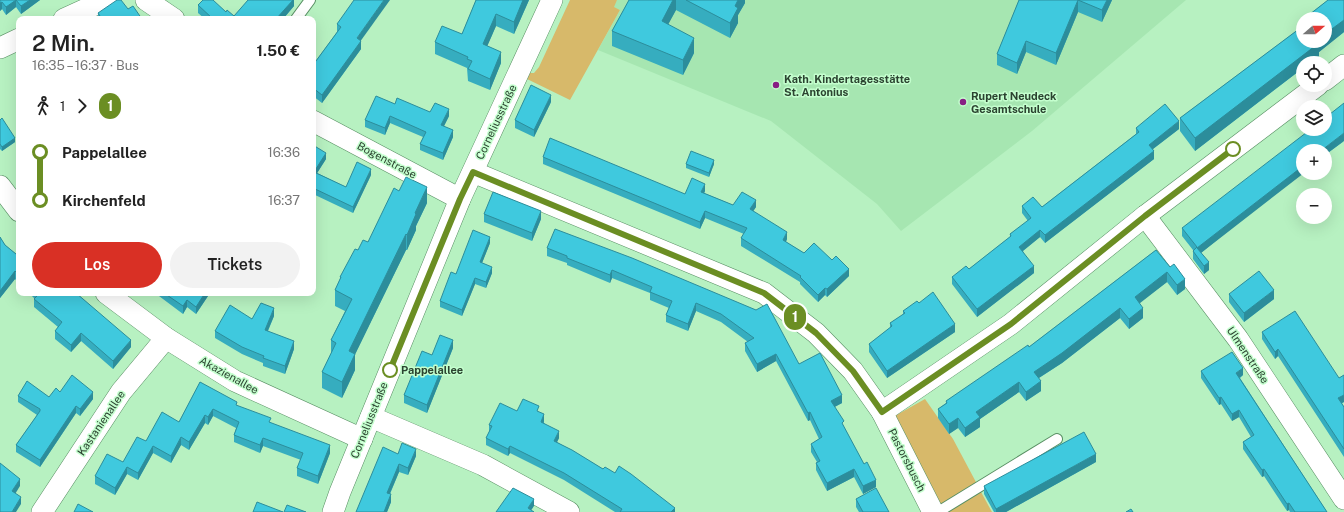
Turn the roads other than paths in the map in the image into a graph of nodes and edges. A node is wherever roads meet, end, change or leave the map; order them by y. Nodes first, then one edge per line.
1 (106, 0) edge
2 (146, 0) edge
3 (310, 0) edge
4 (552, 0) edge
5 (71, 16) edge
6 (170, 16) edge
7 (298, 16) edge
8 (16, 40) edge
9 (0, 48) edge
10 (1344, 65) edge
11 (1332, 74) edge
12 (1309, 92) edge
13 (316, 123) edge
14 (473, 172) junction
15 (0, 186) edge
16 (460, 199) junction
17 (16, 207) edge
18 (1145, 216) junction
19 (110, 296) edge
20 (166, 338) junction
21 (882, 412) junction
22 (371, 417) junction
23 (362, 439) junction
24 (1057, 439) dead end
25 (1344, 499) edge
26 (42, 512) edge
27 (333, 512) edge
28 (569, 512) edge
29 (933, 512) edge
30 (938, 512) edge

1 - 5 street
2 - 6 street
3 - 7 lane
4 - 14 street, Corneliusstraße
8 - 9 street
10 - 11 street
12 - 18 street
13 - 16 street, Bogenstraße
14 - 16 street, Corneliusstraße
14 - 21 street, Pastorsbusch
15 - 17 street
16 - 22 street, Corneliusstraße
18 - 21 street
18 - 25 street, Ulmenstraße
19 - 20 street, Akazienallee
20 - 23 street, Akazienallee
20 - 26 street, Kastanienallee
21 - 29 street, Pastorsbusch
22 - 23 street, Corneliusstraße
22 - 28 street
23 - 27 street, Corneliusstraße
24 - 30 lane

